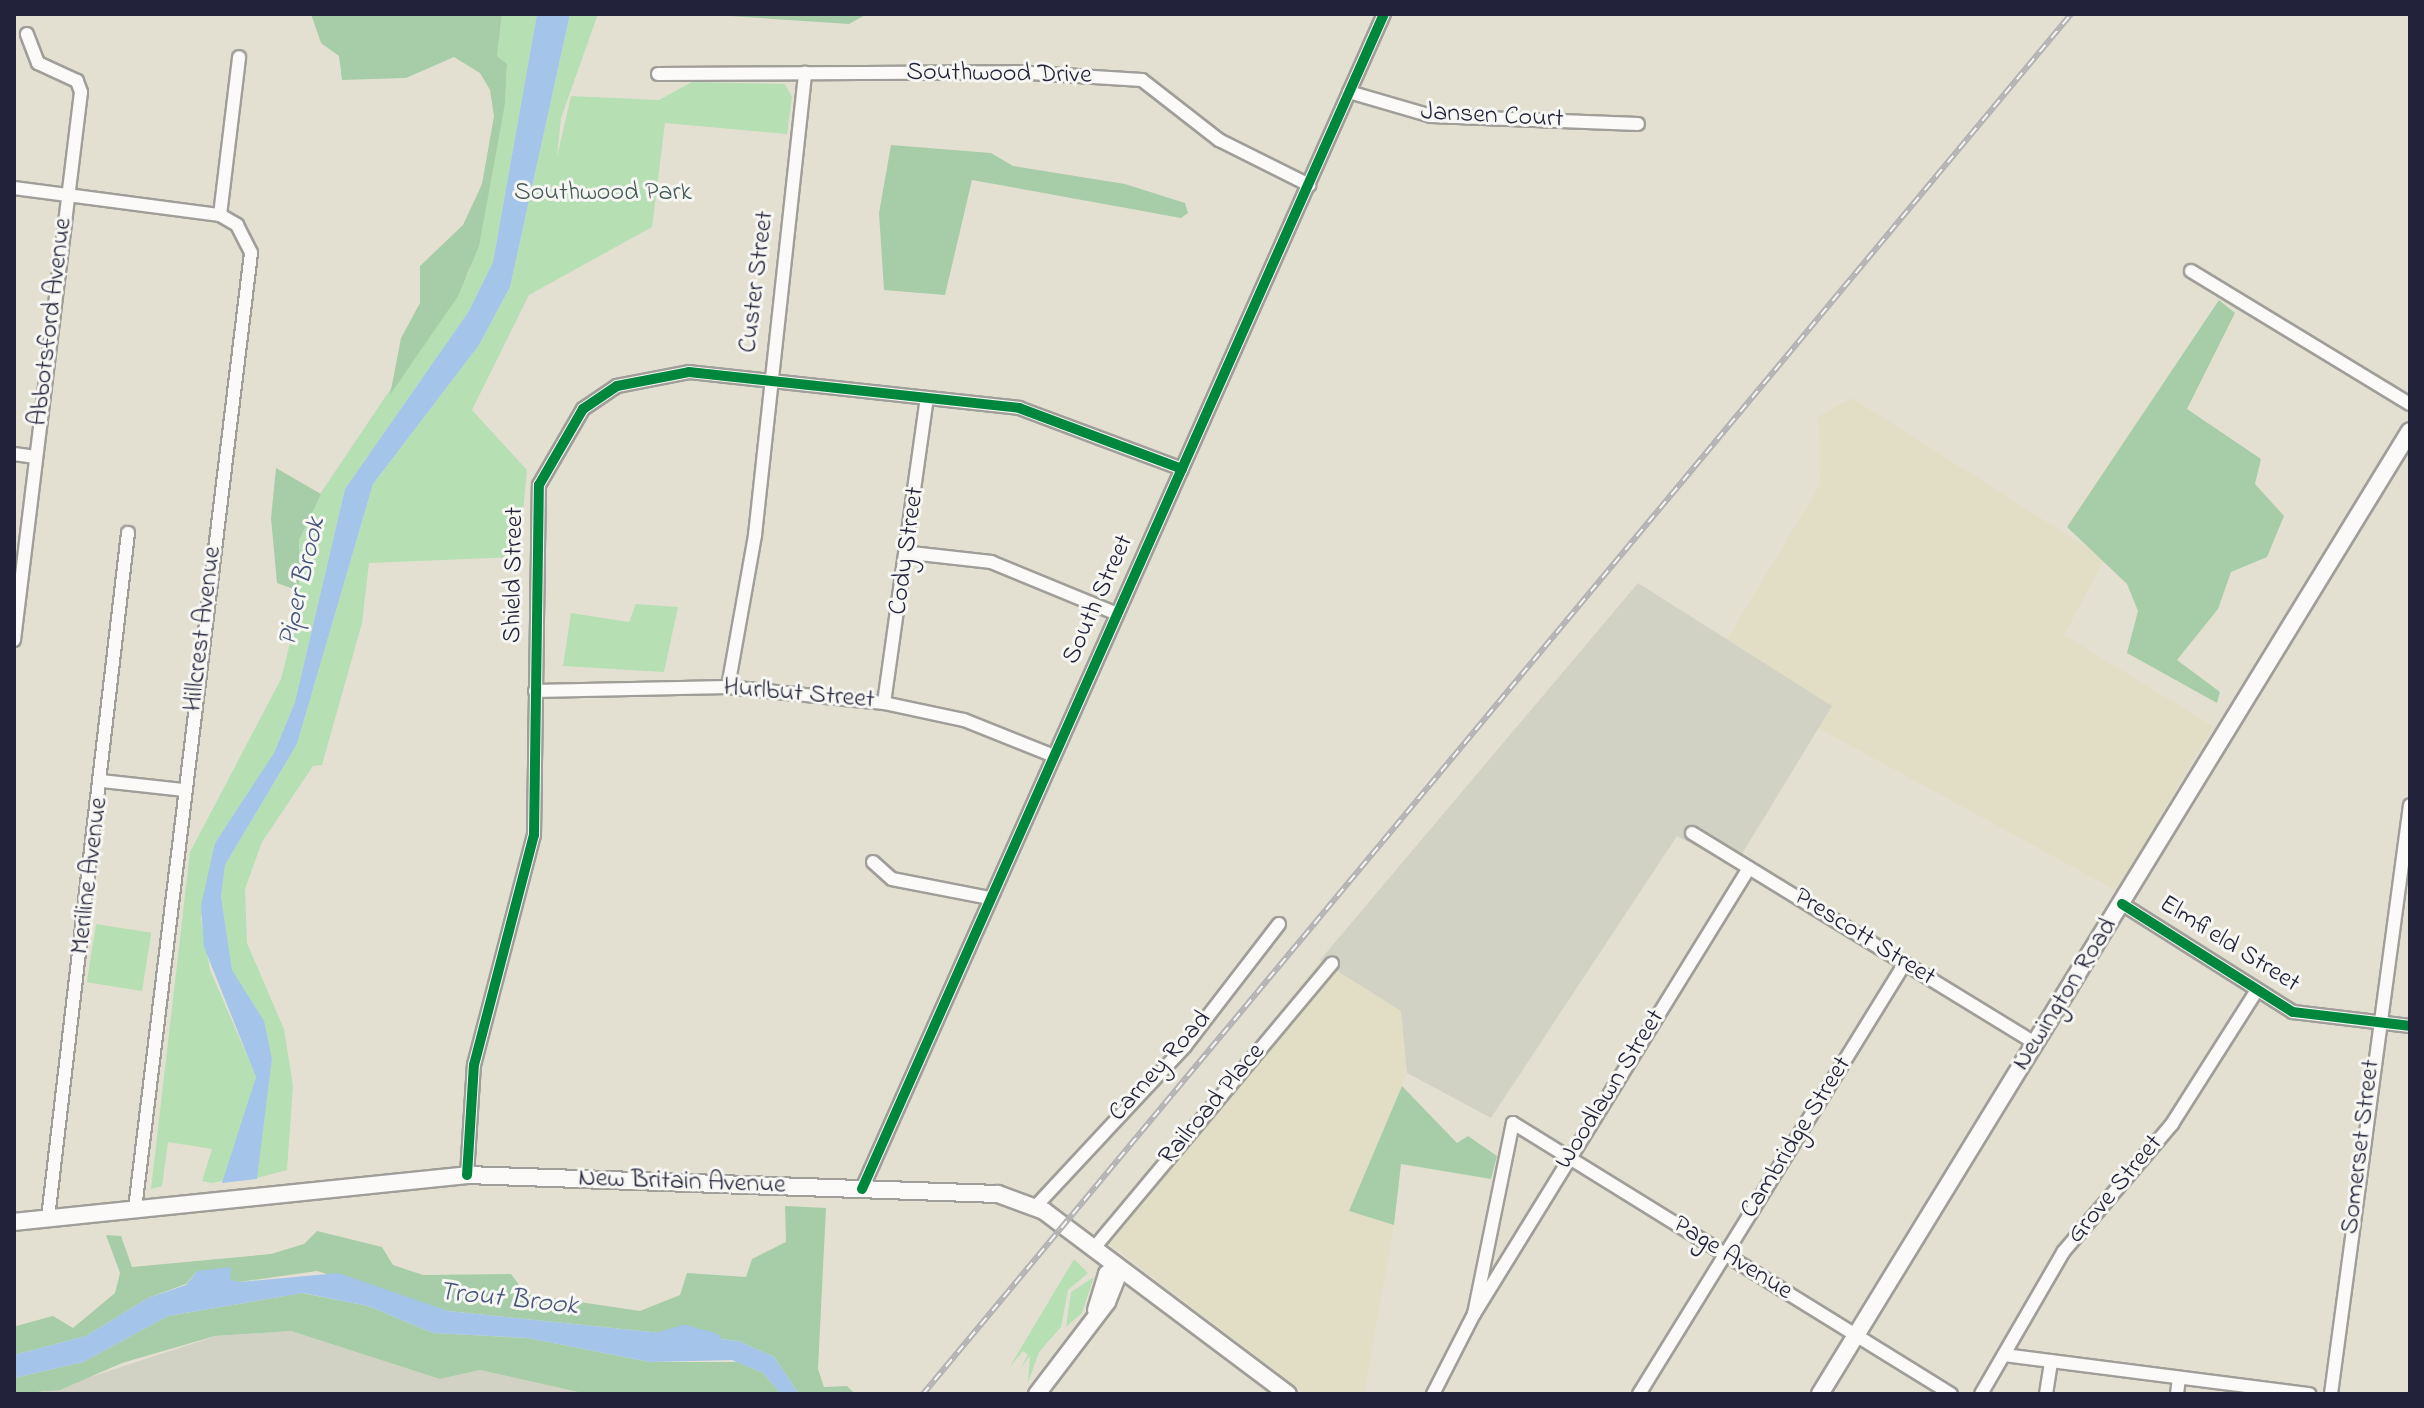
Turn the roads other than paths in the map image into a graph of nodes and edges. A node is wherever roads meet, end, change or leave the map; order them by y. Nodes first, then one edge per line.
1 (1384, 14) edge
2 (27, 34) dead end
3 (239, 57) dead end
4 (805, 73) junction
5 (658, 74) dead end
6 (1349, 92) junction
7 (1638, 124) dead end
8 (1309, 185) junction
9 (14, 188) edge
10 (68, 195) junction
11 (220, 215) junction
12 (2191, 271) dead end
13 (769, 381) junction
14 (927, 398) junction
15 (2410, 404) edge
16 (2410, 431) edge
17 (14, 454) edge
18 (36, 457) junction
19 (1182, 469) junction
20 (128, 533) dead end
21 (911, 553) junction
22 (1117, 614) junction
23 (14, 640) edge
24 (728, 687) junction
25 (535, 691) junction
26 (884, 703) junction
27 (1054, 756) junction
28 (102, 781) junction
29 (184, 790) junction
30 (2410, 805) edge
31 (1692, 833) dead end
32 (873, 862) dead end
33 (1749, 868) junction
34 (990, 898) junction
35 (2122, 904) junction
36 (1279, 924) dead end
37 (1332, 963) dead end
38 (1905, 963) junction
39 (2257, 990) junction
40 (2378, 1022) junction
41 (2410, 1026) edge
42 (2036, 1044) junction
43 (1513, 1123) joint
44 (1569, 1158) junction
45 (467, 1175) junction
46 (862, 1189) junction
47 (1036, 1206) junction
48 (135, 1209) junction
49 (48, 1218) junction
50 (14, 1222) edge
51 (1094, 1248) junction
52 (1725, 1254) junction
53 (1120, 1269) junction
54 (1474, 1314) junction
55 (1856, 1336) junction
56 (2004, 1355) junction
57 (2051, 1361) junction
58 (2179, 1378) junction
59 (1037, 1394) edge
60 (1288, 1394) edge
61 (1433, 1394) edge
62 (1639, 1394) edge
63 (1820, 1394) edge
64 (1951, 1394) edge
65 (1981, 1394) edge
66 (2046, 1394) edge
67 (2177, 1394) edge
68 (2310, 1394) edge
69 (2331, 1394) edge

1 - 6 street, South Street
2 - 10 street, Abbotsford Avenue
3 - 11 street
4 - 5 street, Southwood Drive
4 - 8 street, Southwood Drive
4 - 13 street, Custer Street
6 - 7 street, Jansen Court
6 - 8 street, South Street
8 - 19 street, South Street
9 - 10 street
10 - 11 street
10 - 18 street, Abbotsford Avenue
11 - 29 street, Hillcrest Avenue
12 - 15 street
13 - 14 street, Shield Street
13 - 24 street, Custer Street
13 - 25 street, Shield Street
14 - 19 street, Shield Street
14 - 21 street, Cody Street
16 - 35 main road, Newington Road
17 - 18 street
18 - 23 street, Abbotsford Avenue
19 - 22 street, South Street
20 - 28 street, Meriline Avenue
21 - 22 street
21 - 26 street, Cody Street
22 - 27 street, South Street
24 - 25 street, Hurlbut Street
24 - 26 street, Hurlbut Street
25 - 45 street, Shield Street
26 - 27 street, Hurlbut Street
27 - 34 street, South Street
28 - 29 street
28 - 49 street, Meriline Avenue
29 - 48 street, Hillcrest Avenue
30 - 40 street, Somerset Street
31 - 33 street, Prescott Street
32 - 34 street
33 - 38 street, Prescott Street
33 - 44 street, Woodlawn Street
34 - 46 street, South Street
35 - 39 street, Elmfield Street
35 - 42 main road, Newington Road
36 - 47 street, Carney Road
37 - 51 street, Railroad Place
38 - 42 street, Prescott Street
38 - 52 street, Cambridge Street
39 - 40 street, Elmfield Street
39 - 56 street, Grove Street
40 - 41 street, Elmfield Street
40 - 69 street, Somerset Street
42 - 55 main road, Newington Road
43 - 44 street, Page Avenue
43 - 54 street, Woodlawn Street
44 - 52 street, Page Avenue
44 - 54 street, Woodlawn Street
45 - 46 main road, New Britain Avenue
45 - 48 main road, New Britain Avenue
46 - 47 main road, New Britain Avenue
47 - 51 main road, New Britain Avenue
48 - 49 main road, New Britain Avenue
49 - 50 main road, New Britain Avenue
51 - 53 main road, New Britain Avenue
52 - 55 street, Page Avenue
52 - 62 street, Cambridge Street
53 - 59 main road
53 - 60 main road, New Britain Avenue
54 - 61 street, Woodlawn Street
55 - 63 main road, Newington Road
55 - 64 street, Page Avenue
56 - 57 street
56 - 65 street, Grove Street
57 - 58 street
57 - 66 street
58 - 67 street
58 - 68 street

